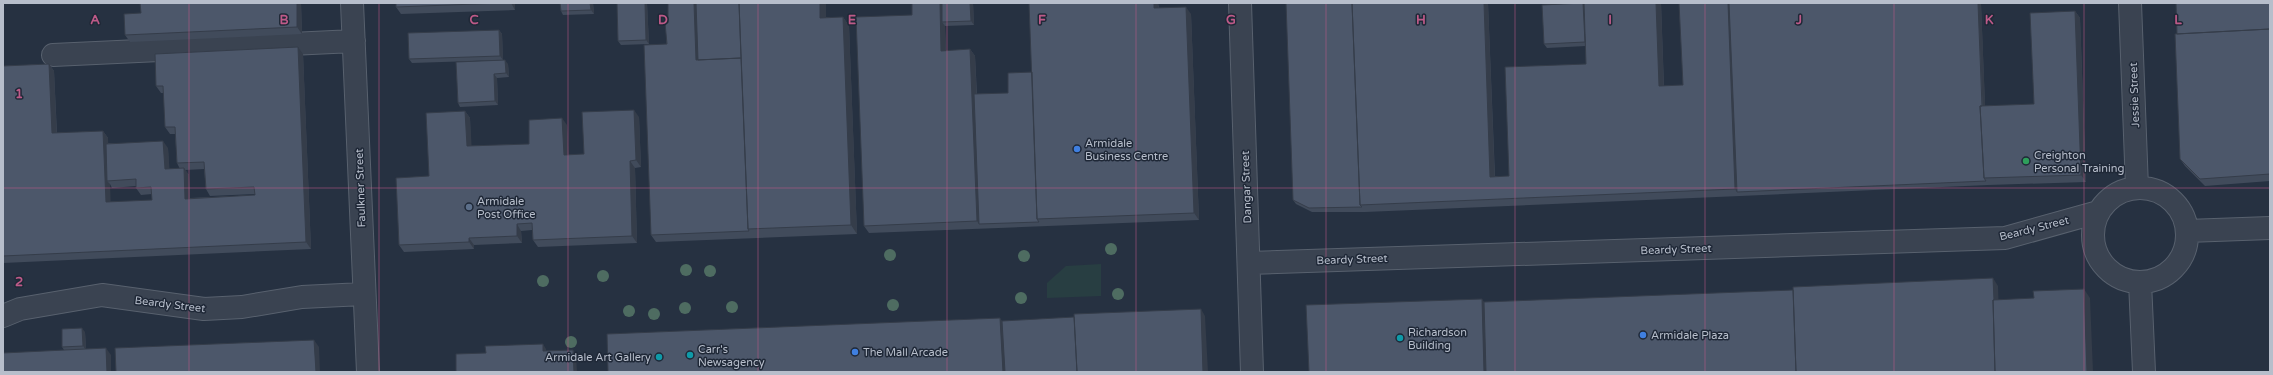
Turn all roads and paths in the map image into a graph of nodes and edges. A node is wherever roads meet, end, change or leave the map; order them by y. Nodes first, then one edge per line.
1 (352, 3) edge
2 (1240, 3) edge
3 (2130, 3) edge
4 (354, 42) junction
5 (54, 55) dead end
6 (2137, 188) junction
7 (2098, 212) junction
8 (2270, 228) edge
9 (2187, 231) junction
10 (1249, 263) junction
11 (2140, 282) junction
12 (363, 294) junction
13 (3, 316) edge
14 (368, 372) edge
15 (1252, 372) edge
16 (2144, 372) edge

1 - 4 street, Faulkner Street
2 - 10 street, Dangar Street
3 - 6 street, Jessie Street
4 - 5 street
4 - 12 street, Faulkner Street
6 - 7 street
6 - 9 street
7 - 10 street, Beardy Street
7 - 11 street
8 - 9 street
9 - 11 street
10 - 15 street, Dangar Street
11 - 16 street
12 - 13 street, Beardy Street
12 - 14 street, Faulkner Street

